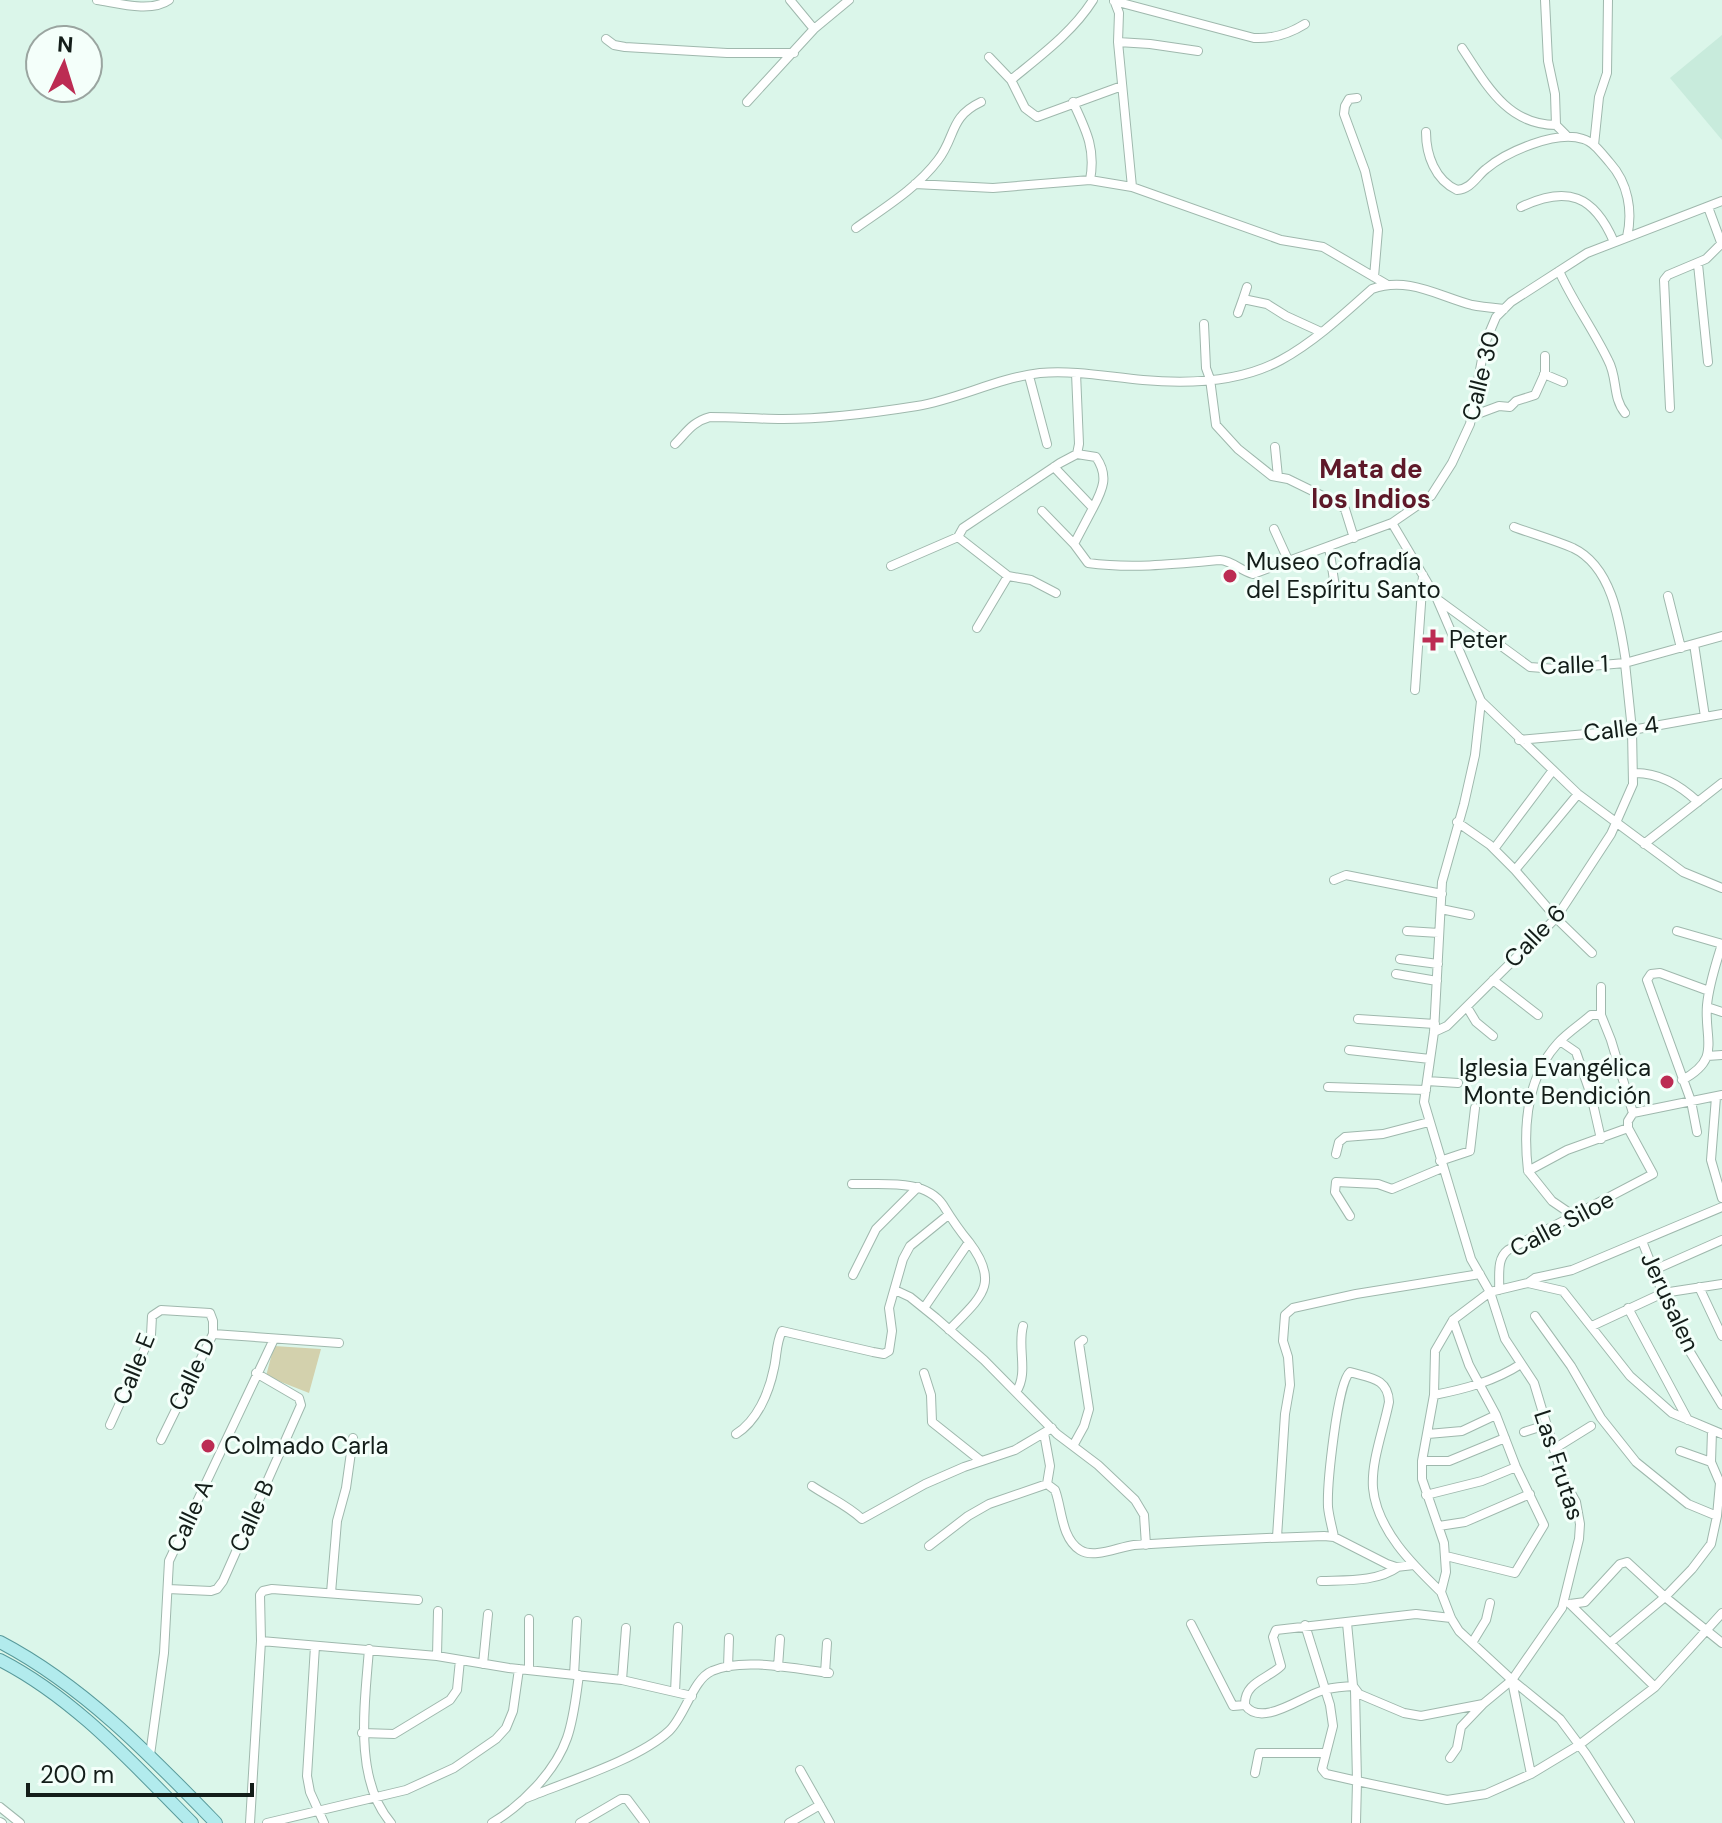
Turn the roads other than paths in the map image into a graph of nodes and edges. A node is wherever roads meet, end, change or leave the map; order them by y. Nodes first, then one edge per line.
1 (97, 0) edge
2 (169, 0) edge
3 (790, 0) edge
4 (849, 0) edge
5 (1093, 0) edge
6 (1114, 0) edge
7 (1545, 0) edge
8 (1608, 0) edge
9 (1305, 24) dead end
10 (814, 29) junction
11 (606, 39) dead end
12 (1118, 42) junction
13 (1462, 48) dead end
14 (1198, 51) dead end
15 (794, 53) junction
16 (989, 57) dead end
17 (1011, 80) junction
18 (1122, 86) junction
19 (1357, 98) dead end
20 (747, 102) dead end
21 (981, 102) dead end
22 (1073, 102) junction
23 (1556, 125) junction
24 (1426, 132) dead end
25 (1566, 135) junction
26 (1594, 145) junction
27 (1090, 180) junction
28 (915, 184) junction
29 (1132, 187) junction
30 (1722, 201) edge
31 (1521, 207) dead end
32 (1708, 207) junction
33 (856, 228) dead end
34 (1627, 237) junction
35 (1614, 242) junction
36 (1721, 245) edge
37 (1698, 264) junction
38 (1559, 271) junction
39 (1374, 277) junction
40 (1386, 284) junction
41 (1247, 287) dead end
42 (1243, 299) junction
43 (1504, 309) junction
44 (1238, 313) dead end
45 (1204, 324) dead end
46 (1321, 332) junction
47 (1545, 356) dead end
48 (1708, 362) dead end
49 (1076, 373) junction
50 (1544, 374) junction
51 (1029, 376) junction
52 (1210, 379) junction
53 (1563, 382) dead end
54 (1670, 408) dead end
55 (1625, 413) dead end
56 (1472, 416) junction
57 (675, 444) dead end
58 (1047, 444) dead end
59 (1275, 447) dead end
60 (1077, 454) junction
61 (1054, 467) junction
62 (1278, 477) junction
63 (1093, 508) junction
64 (1042, 511) dead end
65 (1392, 523) junction
66 (1514, 527) dead end
67 (1274, 529) dead end
68 (958, 537) junction
69 (1354, 538) junction
70 (1074, 544) junction
71 (1329, 547) junction
72 (1289, 562) junction
73 (891, 566) dead end
74 (1423, 575) junction
75 (1008, 576) junction
76 (1335, 587) dead end
77 (1056, 593) dead end
78 (1668, 596) dead end
79 (1437, 599) junction
80 (977, 628) dead end
81 (1722, 636) edge
82 (1694, 644) junction
83 (1681, 648) junction
84 (1626, 663) junction
85 (1415, 690) dead end
86 (1481, 701) junction
87 (1722, 714) edge
88 (1705, 717) junction
89 (1632, 730) junction
90 (1519, 740) junction
91 (1553, 770) junction
92 (1633, 773) junction
93 (1722, 783) edge
94 (1578, 794) junction
95 (1698, 802) junction
96 (1457, 822) junction
97 (1616, 824) junction
98 (1644, 844) junction
99 (1494, 849) junction
100 (1515, 870) junction
101 (1334, 880) dead end
102 (1722, 888) edge
103 (1442, 894) junction
104 (1441, 909) junction
105 (1470, 915) dead end
106 (1556, 918) junction
107 (1407, 931) dead end
108 (1677, 931) dead end
109 (1439, 933) junction
110 (1722, 944) edge
111 (1592, 953) dead end
112 (1400, 959) dead end
113 (1438, 964) junction
114 (1396, 974) dead end
115 (1717, 976) edge
116 (1493, 980) junction
117 (1437, 981) junction
118 (1601, 987) dead end
119 (1709, 991) junction
120 (1467, 1007) junction
121 (1707, 1007) junction
122 (1722, 1012) edge
123 (1538, 1015) dead end
124 (1601, 1015) junction
125 (1358, 1019) dead end
126 (1434, 1028) junction
127 (1493, 1036) dead end
128 (1560, 1041) junction
129 (1349, 1050) dead end
130 (1722, 1055) edge
131 (1707, 1056) junction
132 (1430, 1059) junction
133 (1682, 1080) junction
134 (1458, 1083) dead end
135 (1426, 1086) junction
136 (1328, 1087) dead end
137 (1719, 1096) edge
138 (1691, 1101) junction
139 (1475, 1108) dead end
140 (1633, 1113) junction
141 (1429, 1122) junction
142 (1628, 1128) junction
143 (1697, 1132) dead end
144 (1601, 1139) junction
145 (1336, 1154) dead end
146 (1441, 1164) junction
147 (1528, 1171) junction
148 (852, 1184) dead end
149 (918, 1187) junction
150 (1722, 1198) edge
151 (1722, 1207) edge
152 (947, 1216) junction
153 (1350, 1216) dead end
154 (1574, 1216) junction
155 (1722, 1240) edge
156 (1642, 1241) junction
157 (969, 1242) junction
158 (1654, 1270) junction
159 (1480, 1274) junction
160 (853, 1275) dead end
161 (1528, 1283) junction
162 (1722, 1284) edge
163 (1699, 1287) junction
164 (895, 1290) junction
165 (1495, 1291) junction
166 (1663, 1293) junction
167 (924, 1308) junction
168 (1628, 1308) junction
169 (156, 1312) joint
170 (1535, 1316) dead end
171 (1453, 1320) junction
172 (1023, 1326) dead end
173 (1592, 1326) junction
174 (949, 1330) junction
175 (213, 1334) junction
176 (1722, 1336) edge
177 (274, 1339) junction
178 (1083, 1340) dead end
179 (339, 1343) dead end
180 (1521, 1364) junction
181 (256, 1373) junction
182 (924, 1373) dead end
183 (1480, 1384) junction
184 (1016, 1392) junction
185 (1434, 1395) junction
186 (1722, 1405) edge
187 (1496, 1415) junction
188 (1689, 1421) junction
189 (110, 1425) dead end
190 (1546, 1425) junction
191 (1591, 1426) dead end
192 (1048, 1430) junction
193 (1712, 1431) junction
194 (1524, 1432) dead end
195 (736, 1434) dead end
196 (1428, 1434) junction
197 (1722, 1434) edge
198 (353, 1438) dead end
199 (1505, 1438) junction
200 (161, 1440) dead end
201 (1073, 1446) junction
202 (1554, 1449) junction
203 (1680, 1451) dead end
204 (981, 1461) junction
205 (1422, 1461) junction
206 (1711, 1462) junction
207 (1516, 1467) junction
208 (1047, 1484) junction
209 (812, 1486) dead end
210 (1530, 1494) junction
211 (1426, 1495) junction
212 (1717, 1516) junction
213 (1439, 1526) junction
214 (1277, 1537) junction
215 (1334, 1537) junction
216 (1146, 1545) junction
217 (929, 1546) dead end
218 (1446, 1556) junction
219 (1414, 1565) junction
220 (1398, 1567) junction
221 (1321, 1581) dead end
222 (168, 1589) junction
223 (1441, 1592) junction
224 (331, 1593) junction
225 (1665, 1597) junction
226 (418, 1600) dead end
227 (1567, 1602) junction
228 (1490, 1603) dead end
229 (438, 1611) dead end
230 (1722, 1613) edge
231 (488, 1614) dead end
232 (1451, 1618) junction
233 (529, 1619) dead end
234 (577, 1621) dead end
235 (1347, 1623) junction
236 (1191, 1624) dead end
237 (1305, 1625) junction
238 (678, 1627) dead end
239 (626, 1628) dead end
240 (1707, 1628) junction
241 (729, 1638) dead end
242 (780, 1639) dead end
243 (261, 1641) junction
244 (0, 1642) edge
245 (1611, 1642) junction
246 (827, 1643) dead end
247 (1472, 1643) junction
248 (1722, 1643) edge
249 (315, 1646) junction
250 (369, 1649) junction
251 (437, 1656) junction
252 (0, 1660) edge
253 (460, 1660) junction
254 (483, 1664) junction
255 (728, 1667) junction
256 (778, 1667) junction
257 (524, 1670) junction
258 (577, 1675) junction
259 (622, 1680) junction
260 (1512, 1680) junction
261 (1655, 1687) junction
262 (1354, 1688) junction
263 (1326, 1689) junction
264 (675, 1692) junction
265 (692, 1696) junction
266 (1483, 1704) junction
267 (1245, 1705) junction
268 (362, 1733) junction
269 (1579, 1745) junction
270 (1326, 1753) junction
271 (150, 1755) junction
272 (1450, 1758) dead end
273 (800, 1770) dead end
274 (1255, 1773) dead end
275 (545, 1774) junction
276 (1531, 1774) junction
277 (1357, 1781) junction
278 (555, 1786) junction
279 (376, 1797) junction
280 (524, 1799) junction
281 (820, 1805) junction
282 (0, 1807) edge
283 (318, 1810) junction
284 (20, 1823) edge
285 (192, 1823) edge
286 (216, 1823) edge
287 (250, 1823) edge
288 (267, 1823) edge
289 (324, 1823) edge
290 (391, 1823) edge
291 (492, 1823) edge
292 (580, 1823) edge
293 (645, 1823) edge
294 (789, 1823) edge
295 (830, 1823) edge
296 (1356, 1823) edge
297 (1630, 1823) edge

1 - 2 street
3 - 10 street
4 - 10 street
5 - 17 street
6 - 9 street
6 - 12 street
7 - 23 street
8 - 26 street
10 - 15 street
11 - 15 street
12 - 14 street
12 - 18 street
13 - 23 street
15 - 20 street
16 - 17 street
17 - 22 street
18 - 22 street
18 - 29 street
19 - 39 street
21 - 28 street
22 - 27 street
23 - 25 street
24 - 25 street
25 - 26 street
26 - 34 street
27 - 28 street
27 - 29 street
28 - 33 street
29 - 39 street
30 - 32 street, Calle 30
31 - 35 street
32 - 34 street, Calle 30
32 - 36 street
34 - 35 street, Calle 30
35 - 38 street, Calle 30
36 - 37 street
37 - 48 street
37 - 54 street
38 - 43 street, Calle 30
38 - 55 street
39 - 40 street
40 - 43 street
40 - 46 street
41 - 42 street
42 - 44 street
42 - 46 street
43 - 56 street, Calle 30
45 - 52 street
46 - 52 street
47 - 50 street
49 - 51 street
49 - 52 street
49 - 60 street
50 - 53 street
50 - 56 street
51 - 57 street
51 - 58 street
52 - 62 street
56 - 65 street, Calle 30
59 - 62 street
60 - 61 street
60 - 63 street
61 - 63 street
61 - 68 street
62 - 69 street
63 - 70 street
64 - 70 street
65 - 69 street, Calle 30
65 - 74 street, Calle 1
66 - 84 street, Calle 6
67 - 72 street
68 - 73 street
68 - 75 street
69 - 71 street, Calle 30
70 - 72 street, Calle 30
71 - 72 street, Calle 30
71 - 76 street
74 - 79 street, Calle 1
74 - 85 street
75 - 77 street
75 - 80 street
78 - 83 street
79 - 84 street, Calle 1
79 - 86 street
81 - 82 street, Calle 1
82 - 83 street, Calle 1
82 - 88 street
83 - 84 street, Calle 1
84 - 89 street, Calle 6
86 - 90 street
86 - 96 street, Las Frutas
87 - 88 street, Calle 4
88 - 89 street, Calle 4
89 - 90 street, Calle 4
89 - 92 street, Calle 6
90 - 91 street
91 - 94 street
91 - 99 street
92 - 95 street
92 - 97 street, Calle 6
93 - 95 street
94 - 97 street
94 - 100 street
95 - 98 street
96 - 99 street
96 - 103 street, Las Frutas
97 - 98 street
97 - 106 street, Calle 6
98 - 102 street
99 - 100 street
100 - 106 street
101 - 103 street
103 - 104 street, Las Frutas
104 - 105 street
104 - 109 street, Las Frutas
106 - 111 street
106 - 116 street, Calle 6
107 - 109 street
108 - 110 street
109 - 113 street, Las Frutas
110 - 115 street
112 - 113 street
113 - 117 street, Las Frutas
114 - 117 street
115 - 119 street
116 - 120 street, Calle 6
116 - 123 street
117 - 126 street, Las Frutas
118 - 124 street
119 - 121 street
119 - 133 street
120 - 126 street, Calle 6
120 - 127 street
121 - 122 street
121 - 131 street
124 - 128 street
124 - 140 street
125 - 126 street
126 - 132 street, Las Frutas
128 - 144 street
128 - 147 street
129 - 132 street
130 - 131 street
131 - 133 street
132 - 135 street, Las Frutas
133 - 138 street
134 - 135 street
135 - 136 street
135 - 141 street, Las Frutas
137 - 138 street
137 - 150 street
138 - 140 street
138 - 143 street
139 - 146 street
140 - 142 street
141 - 145 street
141 - 146 street, Las Frutas
142 - 144 street
142 - 154 street, Calle Siloe
144 - 147 street
146 - 153 street
146 - 159 street, Las Frutas
147 - 154 street
148 - 149 street
149 - 152 street
149 - 160 street
151 - 156 street
152 - 157 street
152 - 164 street
154 - 165 street, Calle Siloe
155 - 158 street
156 - 158 street, Jerusalen
156 - 161 street
157 - 167 street
157 - 174 street
158 - 166 street, Jerusalen
159 - 165 street, Las Frutas
159 - 214 street
161 - 165 street
161 - 173 street
162 - 163 street
163 - 166 street
163 - 176 street
164 - 167 street
164 - 195 street
165 - 171 street
165 - 180 street, Las Frutas
166 - 168 street
166 - 186 street, Jerusalen
167 - 174 street
168 - 173 street
168 - 188 street
169 - 175 street, Calle D
169 - 189 street, Calle E
170 - 212 street
171 - 183 street
171 - 185 street
172 - 184 street
173 - 188 street
174 - 184 street
175 - 177 street
175 - 200 street, Calle D
177 - 179 street
177 - 181 street, Calle A
178 - 201 street
180 - 183 street
180 - 190 street, Las Frutas
181 - 222 street, Calle A
181 - 222 street, Calle B
182 - 204 street
183 - 185 street
183 - 187 street
184 - 192 street
185 - 196 street
187 - 196 street
187 - 199 street
188 - 193 street
190 - 194 street
190 - 202 street, Las Frutas
191 - 202 street
192 - 201 street
192 - 204 street
192 - 208 street
193 - 197 street
193 - 206 street
196 - 205 street
198 - 224 street
199 - 205 street
199 - 207 street
201 - 216 street
202 - 227 street, Las Frutas
203 - 206 street
204 - 209 street
205 - 211 street
206 - 212 street
207 - 210 street
207 - 211 street
208 - 216 street
208 - 217 street
210 - 213 street
210 - 218 street
211 - 213 street
212 - 225 street
213 - 218 street
214 - 215 street
214 - 216 street
215 - 219 street
215 - 220 street
218 - 223 street
219 - 220 street
219 - 223 street
220 - 221 street
222 - 271 street, Calle A
223 - 232 street
224 - 226 street
224 - 243 street
225 - 227 street
225 - 240 street
225 - 245 street
227 - 245 street
227 - 260 street, Las Frutas
228 - 247 street
229 - 251 street
230 - 240 street
231 - 254 street
232 - 235 street
232 - 247 street
233 - 257 street
234 - 258 street
235 - 237 street
235 - 262 street
236 - 267 street
237 - 263 street
237 - 267 street
238 - 264 street
239 - 259 street
240 - 248 street
240 - 261 street
241 - 255 street
242 - 256 street
243 - 249 street
243 - 287 street
244 - 271 main road
245 - 261 street
246 - 256 street
247 - 260 street
249 - 250 street
249 - 283 street
250 - 251 street
250 - 268 street
251 - 253 street
252 - 285 main road
253 - 254 street
253 - 268 street
254 - 257 street
255 - 256 street
255 - 265 street
257 - 258 street
257 - 279 street
258 - 259 street
258 - 275 street
259 - 264 street
260 - 266 street, Las Frutas
260 - 269 street
260 - 276 street
261 - 269 street
262 - 263 street
262 - 266 street
262 - 277 street
263 - 267 street
263 - 270 street
264 - 265 street
265 - 278 street
266 - 272 street, Las Frutas
268 - 279 street
269 - 276 street
269 - 297 street
270 - 274 street
270 - 277 street
271 - 286 main road
273 - 281 street
275 - 278 street
275 - 280 street
276 - 277 street
277 - 296 street
278 - 280 street
279 - 283 street
279 - 290 street
280 - 291 street
281 - 294 street
281 - 295 street
282 - 284 street
283 - 288 street
283 - 289 street
292 - 293 street

